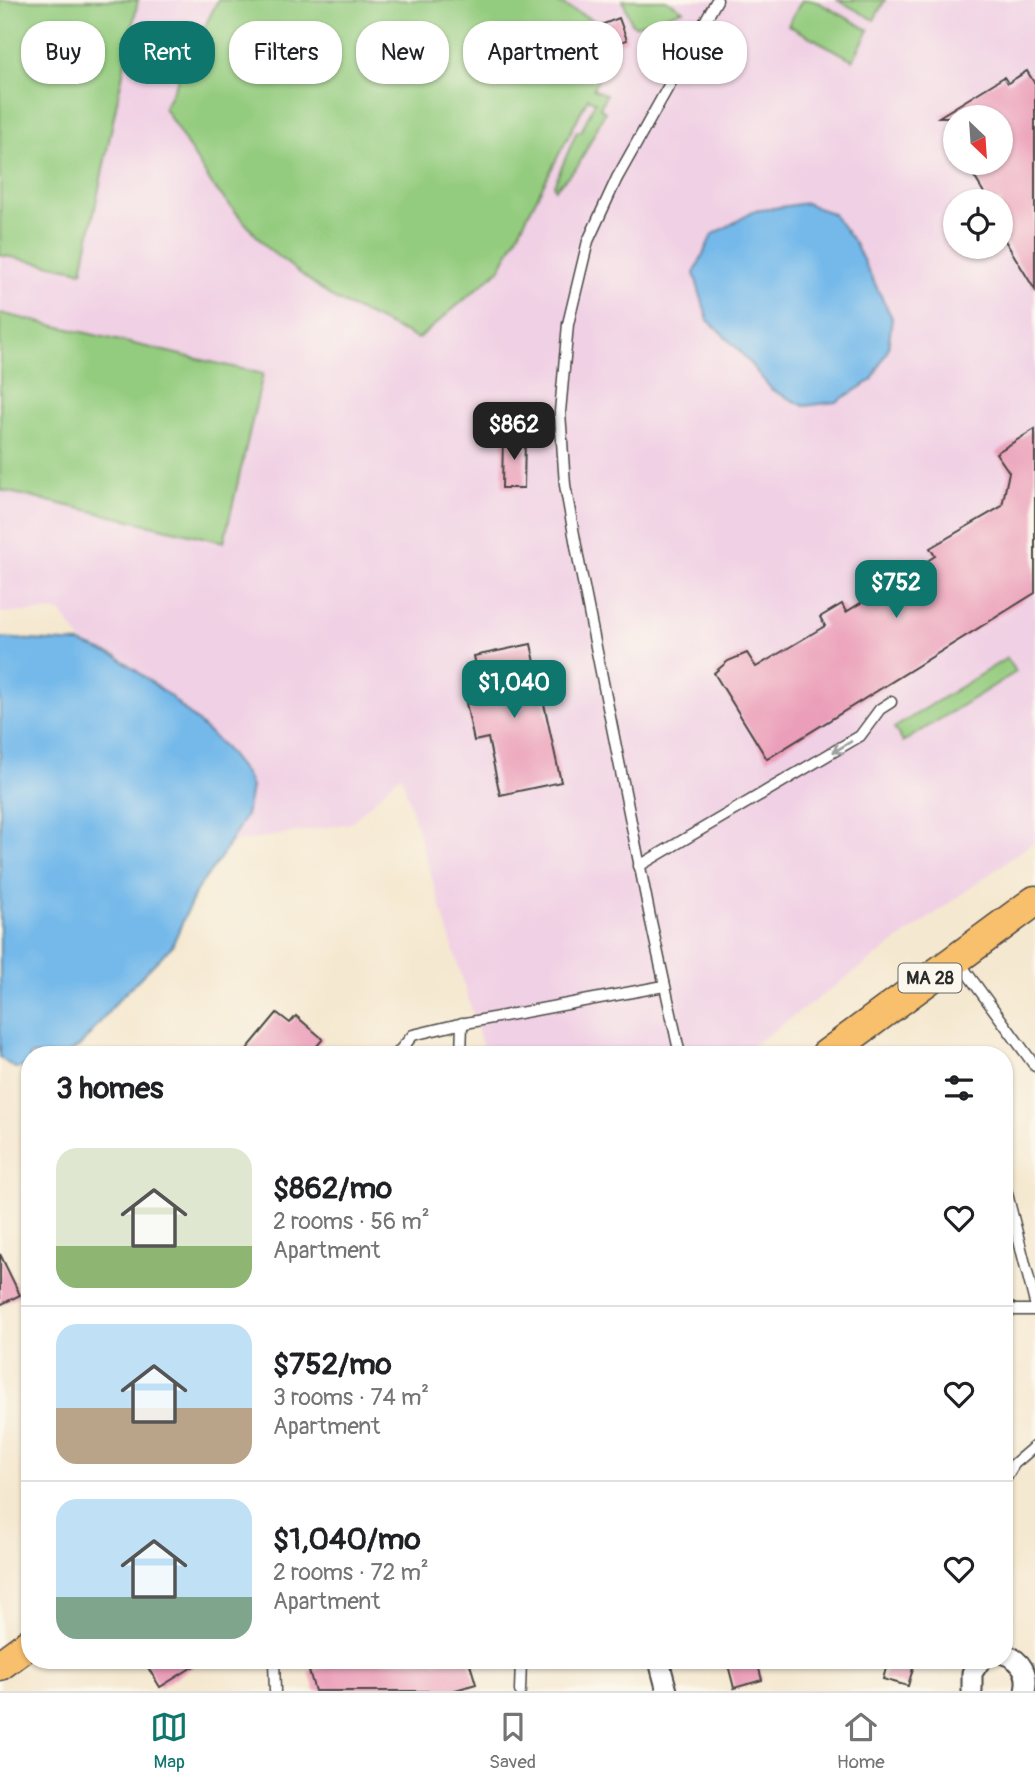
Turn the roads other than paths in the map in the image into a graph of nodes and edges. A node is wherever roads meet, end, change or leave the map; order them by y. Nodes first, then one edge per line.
1 (717, 0) edge
2 (891, 702) dead end
3 (639, 866) junction
4 (1035, 901) edge
5 (957, 958) junction
6 (664, 986) junction
7 (462, 1023) junction
8 (404, 1046) edge
9 (461, 1046) edge
10 (678, 1046) edge
11 (838, 1046) edge
12 (1035, 1066) edge
13 (1013, 1214) edge
14 (1015, 1221) joint
15 (1035, 1303) edge
16 (1013, 1309) edge
17 (1035, 1310) edge
18 (1035, 1446) edge
19 (1013, 1466) edge
20 (21, 1650) edge
21 (1013, 1658) edge
22 (0, 1665) edge
23 (274, 1669) edge
24 (521, 1669) edge
25 (661, 1669) edge
26 (975, 1669) edge
27 (275, 1691) edge
28 (520, 1691) edge
29 (667, 1691) edge
30 (972, 1691) edge
31 (1025, 1691) edge

1 - 3 lane
2 -> 3 lane
3 - 6 lane
4 - 5 main road, MA 28
5 - 11 main road, MA 28
5 - 12 lane
6 - 7 lane
6 - 10 lane
7 - 8 lane
7 - 9 lane
13 - 14 lane
14 - 15 lane
16 - 17 lane
18 - 19 lane
20 - 22 main road
21 - 31 street
23 - 27 lane
24 - 28 lane
25 - 29 street
26 - 30 street

